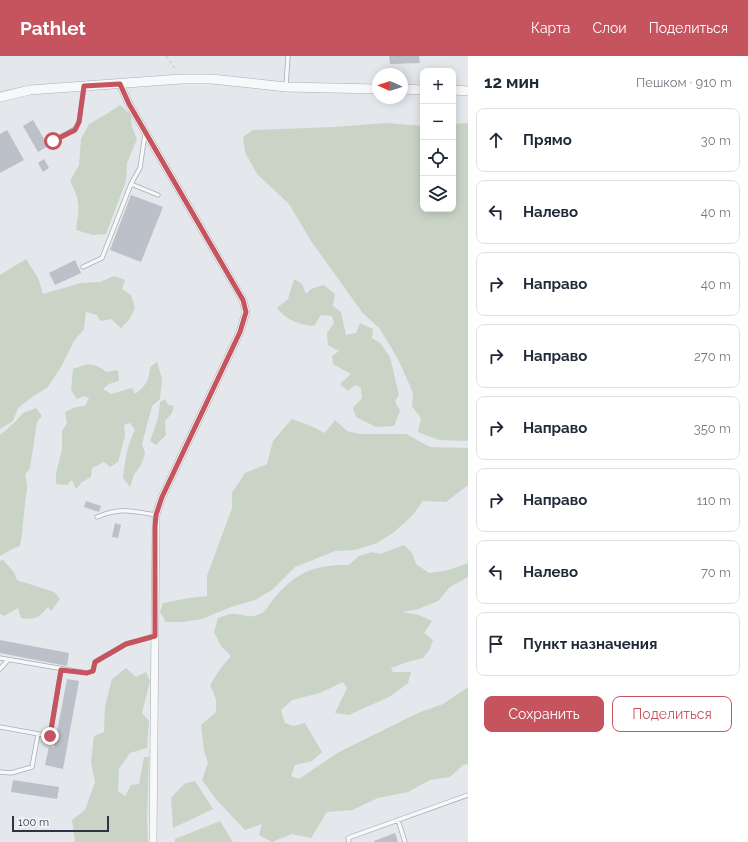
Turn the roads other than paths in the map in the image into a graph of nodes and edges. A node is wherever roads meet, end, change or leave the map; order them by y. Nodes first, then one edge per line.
1 (288, 56) edge
2 (120, 84) junction
3 (84, 86) junction
4 (286, 87) junction
5 (372, 89) edge
6 (408, 89) edge
7 (420, 90) edge
8 (456, 90) edge
9 (468, 91) edge
10 (0, 96) edge
11 (145, 133) junction
12 (53, 141) dead end
13 (131, 184) junction
14 (158, 195) dead end
15 (83, 267) dead end
16 (156, 515) junction
17 (97, 516) dead end
18 (155, 636) junction
19 (0, 658) edge
20 (8, 660) junction
21 (0, 669) edge
22 (61, 670) junction
23 (0, 727) edge
24 (38, 734) junction
25 (0, 772) edge
26 (468, 794) edge
27 (398, 820) junction
28 (153, 842) edge
29 (349, 842) edge
30 (406, 842) edge

1 - 4 lane
2 - 3 street
2 - 4 street
2 - 11 street
3 - 10 street
3 - 12 lane
4 - 5 street
6 - 7 street
8 - 9 street
11 - 13 lane
11 - 16 street
13 - 14 lane
13 - 15 lane
16 - 17 lane
16 - 18 street
18 - 22 lane
18 - 28 street
19 - 20 lane
20 - 21 lane
20 - 22 lane
22 - 24 lane
23 - 24 lane
24 - 25 lane
26 - 27 lane
27 - 29 lane
27 - 30 lane

